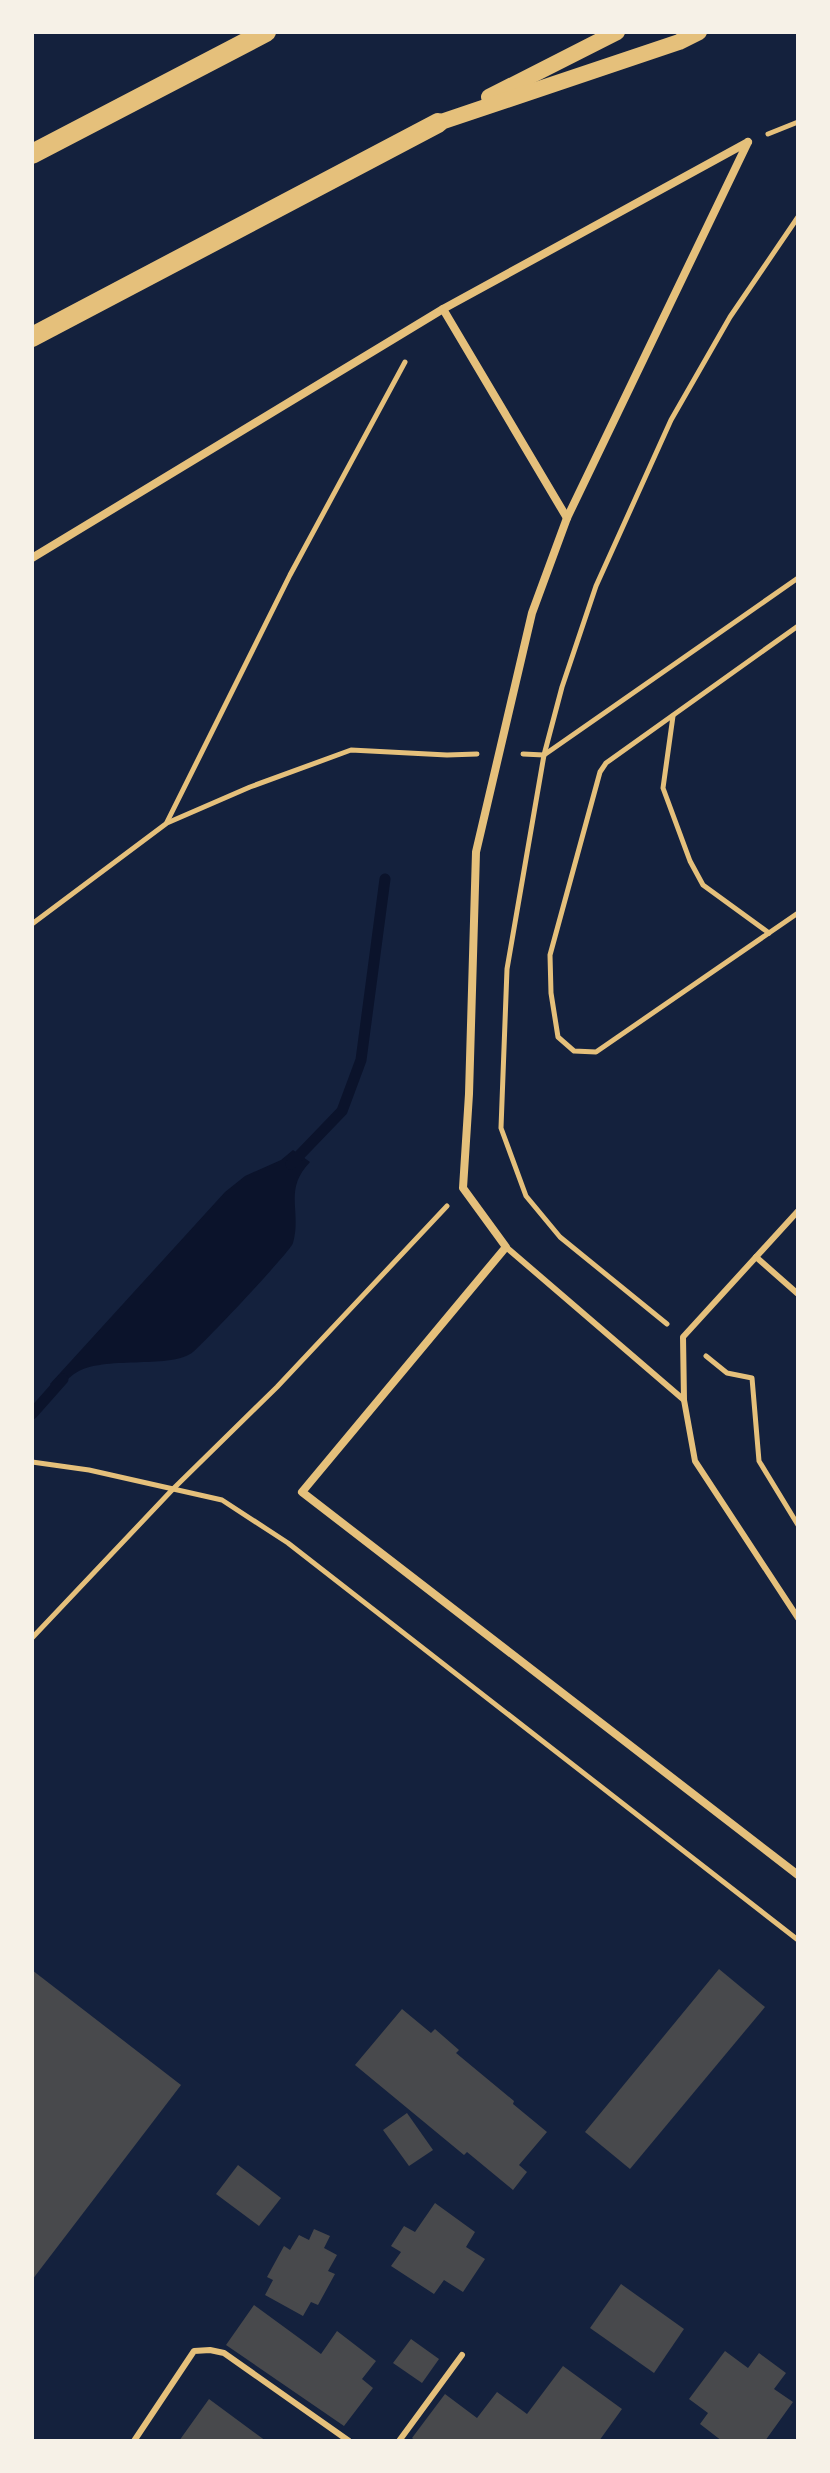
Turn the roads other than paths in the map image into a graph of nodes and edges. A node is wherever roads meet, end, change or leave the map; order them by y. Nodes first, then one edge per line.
1 (266, 32) edge
2 (617, 32) edge
3 (699, 32) edge
4 (438, 123) junction
5 (32, 154) edge
6 (443, 309) junction
7 (32, 337) edge
8 (567, 518) junction
9 (32, 558) edge
10 (798, 1211) edge
11 (506, 1247) junction
12 (756, 1257) junction
13 (798, 1294) edge
14 (684, 1400) junction
15 (798, 1618) edge
16 (798, 1875) edge
17 (462, 2355) dead end
18 (134, 2441) edge
19 (349, 2441) edge
20 (399, 2441) edge

1 - 5 main road
2 - 4 main road
3 - 4 main road
4 - 7 main road
6 - 8 street
6 - 8 street
6 - 9 street
8 - 11 street
10 - 12 lane
11 - 14 lane
11 - 16 street
12 - 13 lane
12 - 14 lane
14 - 15 lane
17 - 20 lane
18 - 19 lane

